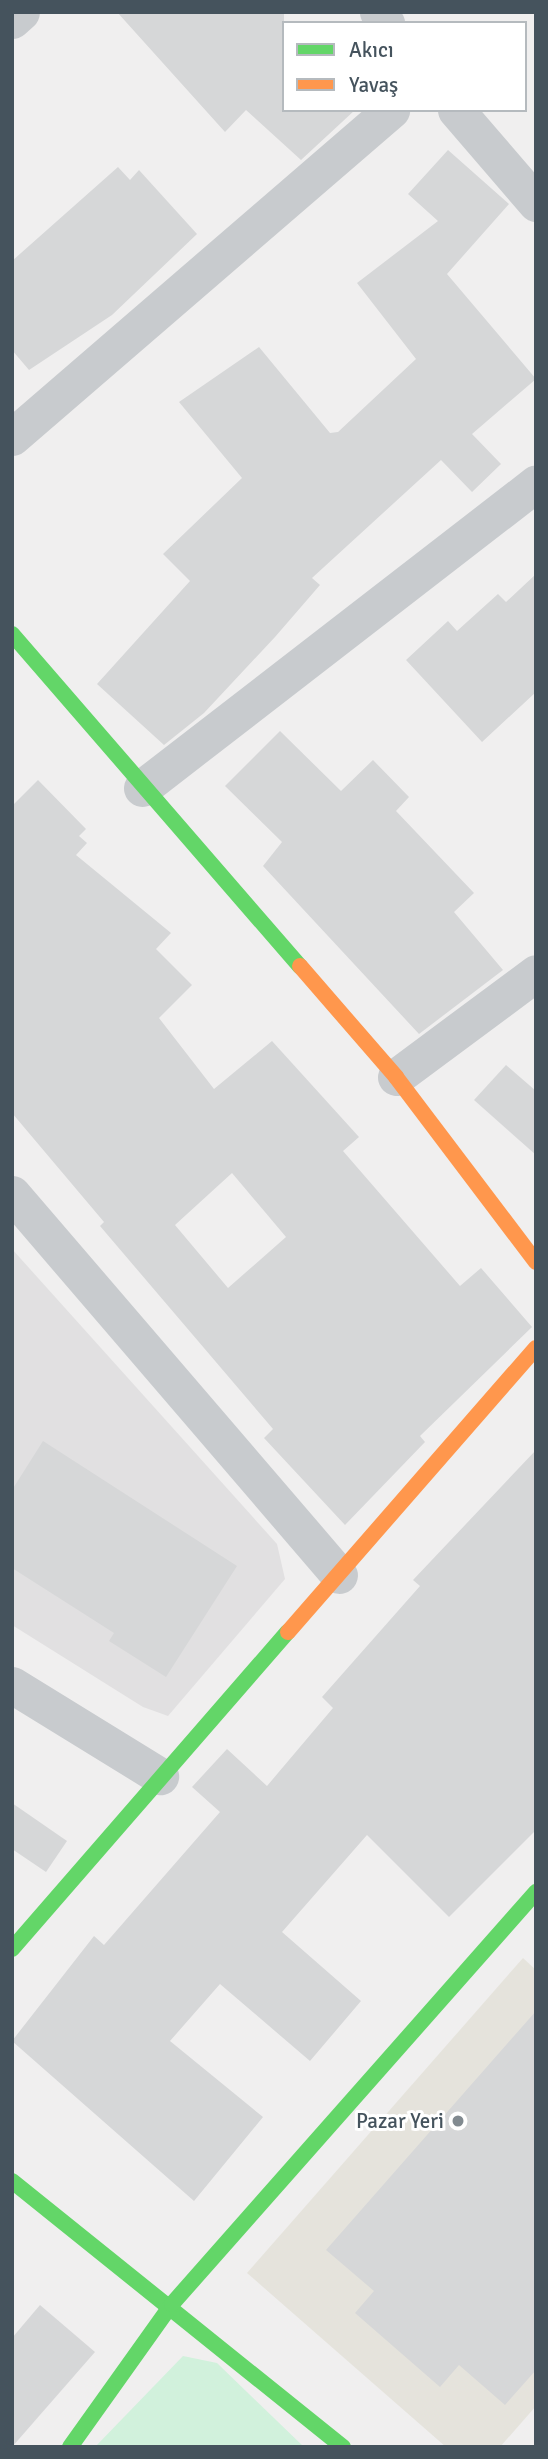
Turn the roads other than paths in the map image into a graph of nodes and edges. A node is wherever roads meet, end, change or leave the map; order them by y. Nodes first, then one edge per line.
1 (21, 12) edge
2 (12, 20) edge
3 (389, 112) edge
4 (458, 112) edge
5 (536, 203) edge
6 (12, 437) edge
7 (536, 483) edge
8 (12, 634) edge
9 (142, 788) junction
10 (536, 973) edge
11 (396, 1077) junction
12 (12, 1194) edge
13 (536, 1262) edge
14 (536, 1348) edge
15 (338, 1575) junction
16 (12, 1685) edge
17 (160, 1776) junction
18 (534, 1899) edge
19 (12, 1948) edge
20 (12, 2182) edge
21 (172, 2304) junction
22 (70, 2447) edge
23 (343, 2447) edge

1 - 2 street
3 - 6 street
4 - 5 street
7 - 9 street
8 - 9 street
9 - 11 street
10 - 11 street
11 - 13 street
12 - 15 street
14 - 15 street
15 - 17 street
16 - 17 street
17 - 19 street
18 - 21 street
20 - 21 street
21 - 22 street
21 - 23 street

